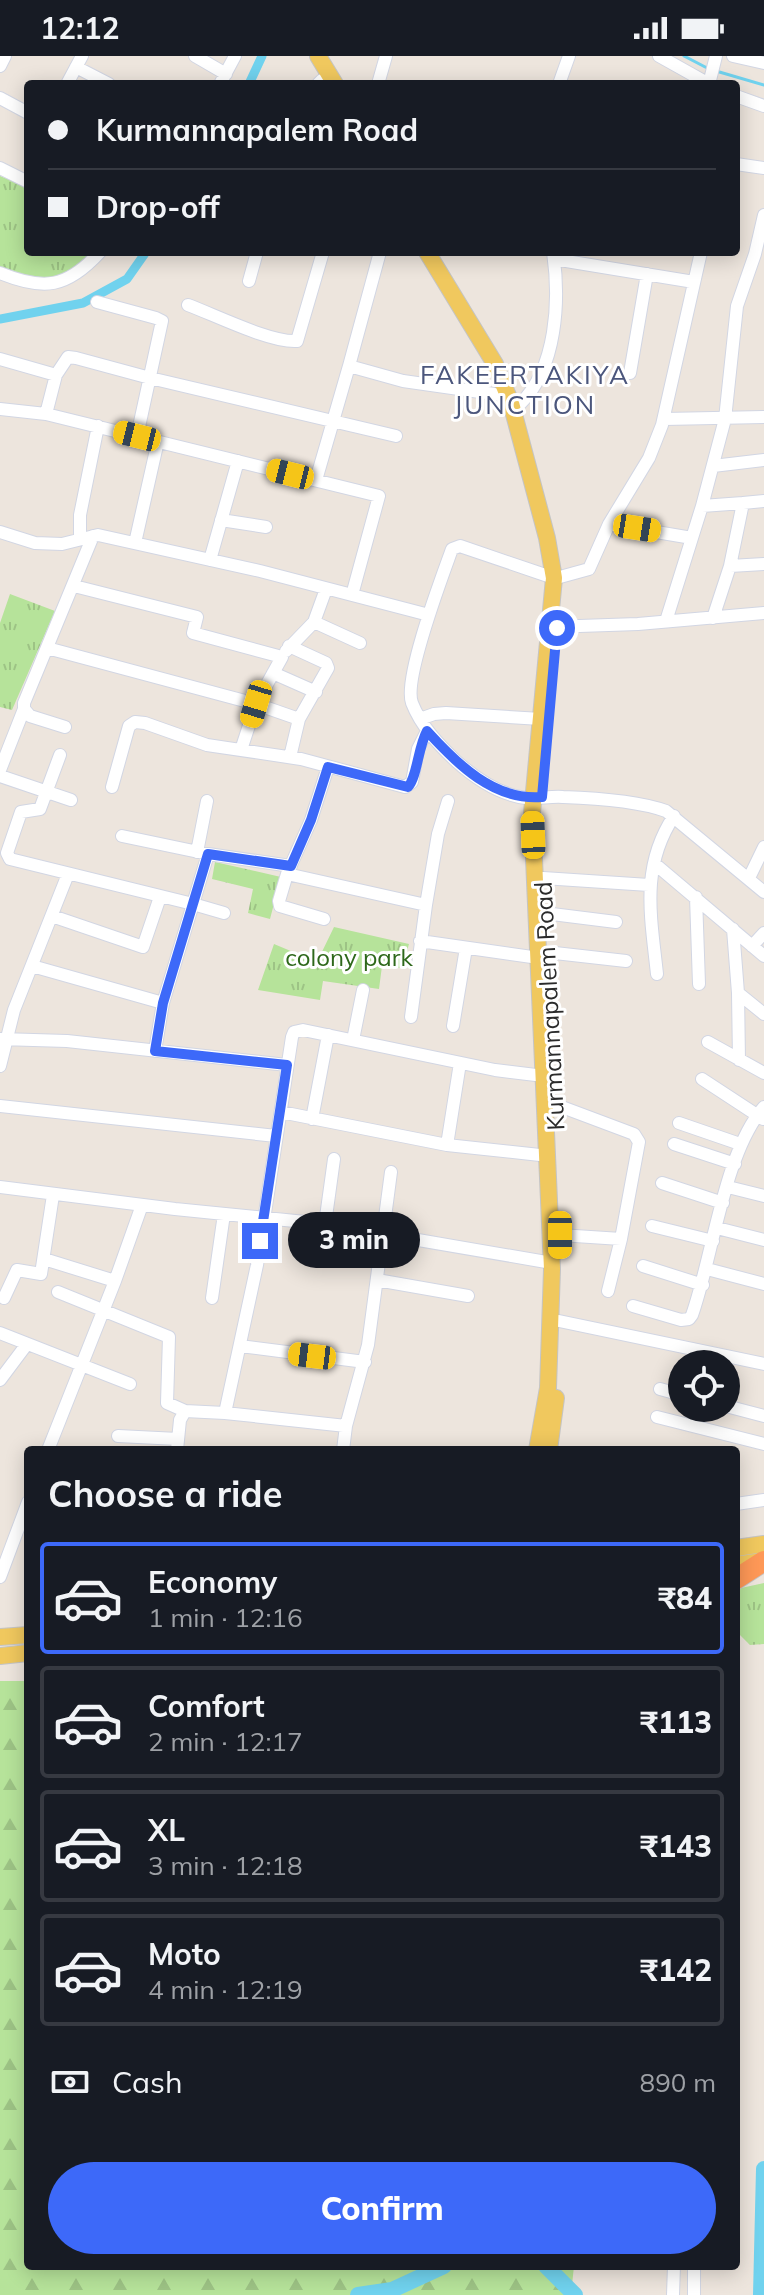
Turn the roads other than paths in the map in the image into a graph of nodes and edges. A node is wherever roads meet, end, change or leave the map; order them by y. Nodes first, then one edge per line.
1 (5, 56) edge
2 (195, 56) edge
3 (235, 56) edge
4 (386, 56) edge
5 (569, 56) edge
6 (659, 56) edge
7 (733, 56) edge
8 (317, 57) edge
9 (79, 61) edge
10 (764, 63) edge
11 (0, 66) edge
12 (712, 73) edge
13 (223, 79) edge
14 (69, 80) edge
15 (104, 80) edge
16 (324, 80) edge
17 (379, 80) edge
18 (560, 80) edge
19 (740, 97) edge
20 (0, 98) edge
21 (764, 106) edge
22 (24, 111) edge
23 (740, 165) edge
24 (764, 168) edge
25 (0, 171) edge
26 (24, 182) edge
27 (764, 215) edge
28 (759, 255) edge
29 (95, 256) edge
30 (256, 256) edge
31 (322, 256) edge
32 (379, 256) edge
33 (429, 256) edge
34 (438, 256) edge
35 (553, 256) edge
36 (700, 256) edge
37 (0, 273) edge
38 (647, 274) junction
39 (249, 281) dead end
40 (694, 282) junction
41 (97, 302) dead end
42 (188, 305) dead end
43 (0, 359) edge
44 (349, 366) junction
45 (630, 373) dead end
46 (56, 375) junction
47 (150, 378) junction
48 (514, 400) junction
49 (0, 409) edge
50 (46, 414) junction
51 (764, 417) edge
52 (664, 419) junction
53 (725, 419) junction
54 (331, 422) junction
55 (98, 426) junction
56 (137, 436) junction
57 (396, 436) dead end
58 (158, 441) junction
59 (764, 460) edge
60 (238, 461) junction
61 (713, 466) junction
62 (316, 480) junction
63 (764, 501) edge
64 (743, 503) junction
65 (702, 506) junction
66 (221, 520) junction
67 (609, 524) junction
68 (266, 527) dead end
69 (0, 532) edge
70 (86, 538) junction
71 (692, 538) junction
72 (135, 543) junction
73 (210, 560) junction
74 (764, 564) edge
75 (730, 566) junction
76 (557, 577) junction
77 (74, 586) junction
78 (326, 589) junction
79 (352, 595) junction
80 (764, 613) edge
81 (429, 615) junction
82 (713, 618) junction
83 (666, 621) junction
84 (314, 622) junction
85 (554, 628) junction
86 (360, 643) dead end
87 (47, 648) junction
88 (286, 652) junction
89 (273, 673) junction
90 (316, 692) junction
91 (256, 704) junction
92 (24, 709) junction
93 (299, 719) junction
94 (541, 719) junction
95 (424, 725) junction
96 (65, 727) dead end
97 (241, 750) junction
98 (60, 755) dead end
99 (290, 757) junction
100 (328, 767) junction
101 (0, 770) edge
102 (0, 776) edge
103 (112, 787) dead end
104 (47, 792) junction
105 (538, 798) junction
106 (71, 800) dead end
107 (207, 801) dead end
108 (448, 801) dead end
109 (674, 816) junction
110 (122, 836) dead end
111 (764, 847) edge
112 (203, 853) junction
113 (655, 864) junction
114 (289, 870) junction
115 (68, 874) junction
116 (543, 878) junction
117 (749, 878) junction
118 (649, 885) junction
119 (764, 892) edge
120 (160, 897) junction
121 (696, 897) junction
122 (193, 904) junction
123 (426, 905) junction
124 (224, 913) dead end
125 (544, 913) junction
126 (52, 916) junction
127 (324, 919) dead end
128 (616, 922) dead end
129 (733, 929) junction
130 (764, 933) edge
131 (420, 941) junction
132 (752, 946) junction
133 (466, 948) junction
134 (542, 955) junction
135 (764, 956) edge
136 (626, 961) dead end
137 (32, 966) junction
138 (657, 974) dead end
139 (699, 984) dead end
140 (363, 990) dead end
141 (738, 993) junction
142 (163, 1003) junction
143 (764, 1014) edge
144 (411, 1017) dead end
145 (453, 1026) dead end
146 (328, 1035) junction
147 (3, 1040) edge
148 (353, 1040) junction
149 (708, 1042) dead end
150 (155, 1051) junction
151 (739, 1060) junction
152 (460, 1063) junction
153 (287, 1065) junction
154 (0, 1066) edge
155 (764, 1073) edge
156 (544, 1076) junction
157 (702, 1079) dead end
158 (554, 1104) junction
159 (0, 1106) edge
160 (281, 1112) junction
161 (762, 1114) edge
162 (312, 1119) junction
163 (679, 1123) dead end
164 (276, 1136) junction
165 (674, 1144) dead end
166 (740, 1144) junction
167 (447, 1145) junction
168 (549, 1156) junction
169 (334, 1159) dead end
170 (735, 1164) junction
171 (391, 1172) dead end
172 (662, 1183) dead end
173 (728, 1187) junction
174 (0, 1188) edge
175 (53, 1195) junction
176 (764, 1196) edge
177 (723, 1203) junction
178 (142, 1205) junction
179 (224, 1214) junction
180 (263, 1218) junction
181 (325, 1224) junction
182 (652, 1226) dead end
183 (717, 1228) junction
184 (384, 1232) junction
185 (560, 1235) junction
186 (621, 1239) junction
187 (764, 1240) edge
188 (713, 1241) junction
189 (44, 1259) junction
190 (552, 1263) junction
191 (643, 1266) dead end
192 (707, 1269) junction
193 (377, 1280) junction
194 (115, 1281) junction
195 (764, 1284) edge
196 (703, 1285) junction
197 (608, 1291) dead end
198 (58, 1292) dead end
199 (468, 1296) dead end
200 (4, 1298) dead end
201 (212, 1298) dead end
202 (633, 1306) dead end
203 (104, 1310) junction
204 (559, 1321) junction
205 (0, 1333) edge
206 (27, 1344) junction
207 (240, 1346) junction
208 (365, 1362) junction
209 (80, 1364) junction
210 (764, 1364) edge
211 (0, 1380) edge
212 (130, 1384) dead end
213 (660, 1389) dead end
214 (668, 1391) edge
215 (740, 1410) edge
216 (185, 1411) junction
217 (225, 1413) junction
218 (764, 1416) edge
219 (657, 1417) dead end
220 (346, 1426) junction
221 (118, 1436) dead end
222 (177, 1444) edge
223 (764, 1444) edge
224 (49, 1446) edge
225 (344, 1446) edge
226 (539, 1446) edge
227 (550, 1446) edge
228 (764, 1500) edge
229 (740, 1503) edge
230 (24, 1513) edge
231 (14, 1539) junction
232 (24, 1540) edge
233 (764, 1544) edge
234 (740, 1547) edge
235 (764, 1561) edge
236 (740, 1564) edge
237 (740, 1576) edge
238 (0, 1577) edge
239 (24, 1635) edge
240 (0, 1637) edge
241 (24, 1653) edge
242 (0, 1656) edge
243 (674, 2270) edge
244 (694, 2270) edge
245 (673, 2295) edge
246 (694, 2295) edge

1 - 11 street
2 - 13 street
3 - 13 street
4 - 17 street
5 - 18 street
6 - 12 street
7 - 10 street
8 - 16 main road
9 - 14 street
9 - 15 street
19 - 21 street
20 - 22 street
23 - 24 street
25 - 26 street
27 - 28 street
28 - 53 street
29 - 37 street
30 - 39 street
31 - 42 street
32 - 44 street
33 - 48 main road
34 - 48 main road, Kurmannapalem Road
35 - 38 street
35 - 48 street
36 - 40 street
38 - 40 street
38 - 45 street
40 - 52 street
41 - 47 street
43 - 46 street
44 - 48 street
44 - 54 street
46 - 47 street
46 - 50 street
47 - 54 street
47 - 56 street
48 - 76 main road, Kurmannapalem Road
49 - 50 street
50 - 55 street
51 - 53 street
52 - 53 street
52 - 67 street
53 - 61 street
54 - 57 street
54 - 62 street
55 - 56 street
55 - 70 street
56 - 58 street
58 - 60 street
58 - 72 street
59 - 61 street
60 - 62 street
60 - 66 street
61 - 65 street
62 - 79 street
63 - 64 street
64 - 65 street
64 - 75 street
65 - 71 street
66 - 68 street
66 - 73 street
67 - 71 street
67 - 76 street
69 - 70 street
70 - 72 street
70 - 77 street
71 - 83 street
72 - 73 street
73 - 78 street
74 - 75 street
75 - 82 street
76 - 81 street
76 - 85 main road, Kurmannapalem Road
77 - 87 street
77 - 88 street
78 - 79 street
78 - 84 street
79 - 81 street
80 - 82 street
81 - 95 street
82 - 83 street
83 - 85 street
84 - 86 street
84 - 88 street
85 - 94 main road
85 - 105 main road, Kurmannapalem Road
87 - 91 street
87 - 92 street
88 - 89 street
88 - 90 street
89 - 90 street
89 - 91 street
90 - 93 street
91 - 93 street
91 - 97 street
92 - 96 street
92 - 101 street
93 - 99 street
94 - 95 street
94 - 105 main road
95 - 100 street
95 - 105 street
97 - 99 street
97 - 103 street
98 - 104 street
99 - 100 street
100 - 114 street
102 - 104 street
104 - 106 street
104 - 115 street
105 - 109 street
105 - 116 main road, Kurmannapalem Road
105 - 134 main road
107 - 112 street
108 - 123 street
109 - 113 street
109 - 117 street
110 - 112 street
111 - 117 street
112 - 114 street
112 - 122 street
113 - 118 street
113 - 121 street
114 - 123 street
114 - 127 street
115 - 120 street
115 - 126 street
116 - 118 street
116 - 125 main road, Kurmannapalem Road
117 - 119 street
118 - 138 street
120 - 122 street
120 - 126 street
121 - 129 street
121 - 139 street
122 - 124 street
122 - 142 street
123 - 131 street
125 - 128 street
125 - 134 main road, Kurmannapalem Road
126 - 137 street
129 - 132 street
129 - 141 street
130 - 132 street
131 - 133 street
131 - 144 street
132 - 135 street
133 - 134 street
133 - 145 street
134 - 136 street
134 - 156 main road
134 - 158 main road, Kurmannapalem Road
137 - 142 street
137 - 147 street
140 - 148 street
141 - 143 street
141 - 151 street
142 - 150 street
146 - 148 street
146 - 153 street
146 - 162 street
147 - 150 street
147 - 154 street
148 - 152 street
149 - 151 street
150 - 153 street
151 - 155 street
152 - 156 street
152 - 167 street
153 - 160 street
156 - 168 main road
157 - 161 street
158 - 185 main road, Kurmannapalem Road
158 - 186 street
159 - 164 street
160 - 162 street
160 - 164 street
161 - 166 street
162 - 167 street
163 - 166 street
164 - 180 street
165 - 170 street
166 - 170 street
167 - 168 street
168 - 190 main road
169 - 181 street
170 - 173 street
171 - 184 street
172 - 177 street
173 - 176 street
173 - 177 street
174 - 175 street
175 - 178 street
175 - 189 street
177 - 183 street
178 - 179 street
178 - 194 street
179 - 180 street
179 - 201 street
180 - 181 street
180 - 207 street
181 - 184 street
182 - 188 street
183 - 187 street
183 - 188 street
184 - 190 street
184 - 193 street
185 - 186 street
185 - 204 main road, Kurmannapalem Road
186 - 197 street
188 - 192 street
189 - 194 street
189 - 200 street
190 - 226 main road
191 - 196 street
192 - 195 street
192 - 196 street
193 - 199 street
193 - 208 street
194 - 203 street
196 - 202 street
198 - 203 street
203 - 209 street
203 - 216 street
204 - 210 street
204 - 227 main road, Kurmannapalem Road
205 - 206 street
206 - 209 street
206 - 211 street
207 - 208 street
207 - 217 street
208 - 220 street
209 - 212 street
209 - 224 street
213 - 214 street
215 - 218 street
216 - 217 street
216 - 222 street
217 - 220 street
219 - 223 street
220 - 225 street
221 - 222 street
228 - 229 street
230 - 231 street
231 - 232 street
231 - 238 street
233 - 234 main road
235 - 236 main road
235 - 237 highway
239 - 240 main road
241 - 242 main road
243 - 245 street
244 - 246 street

